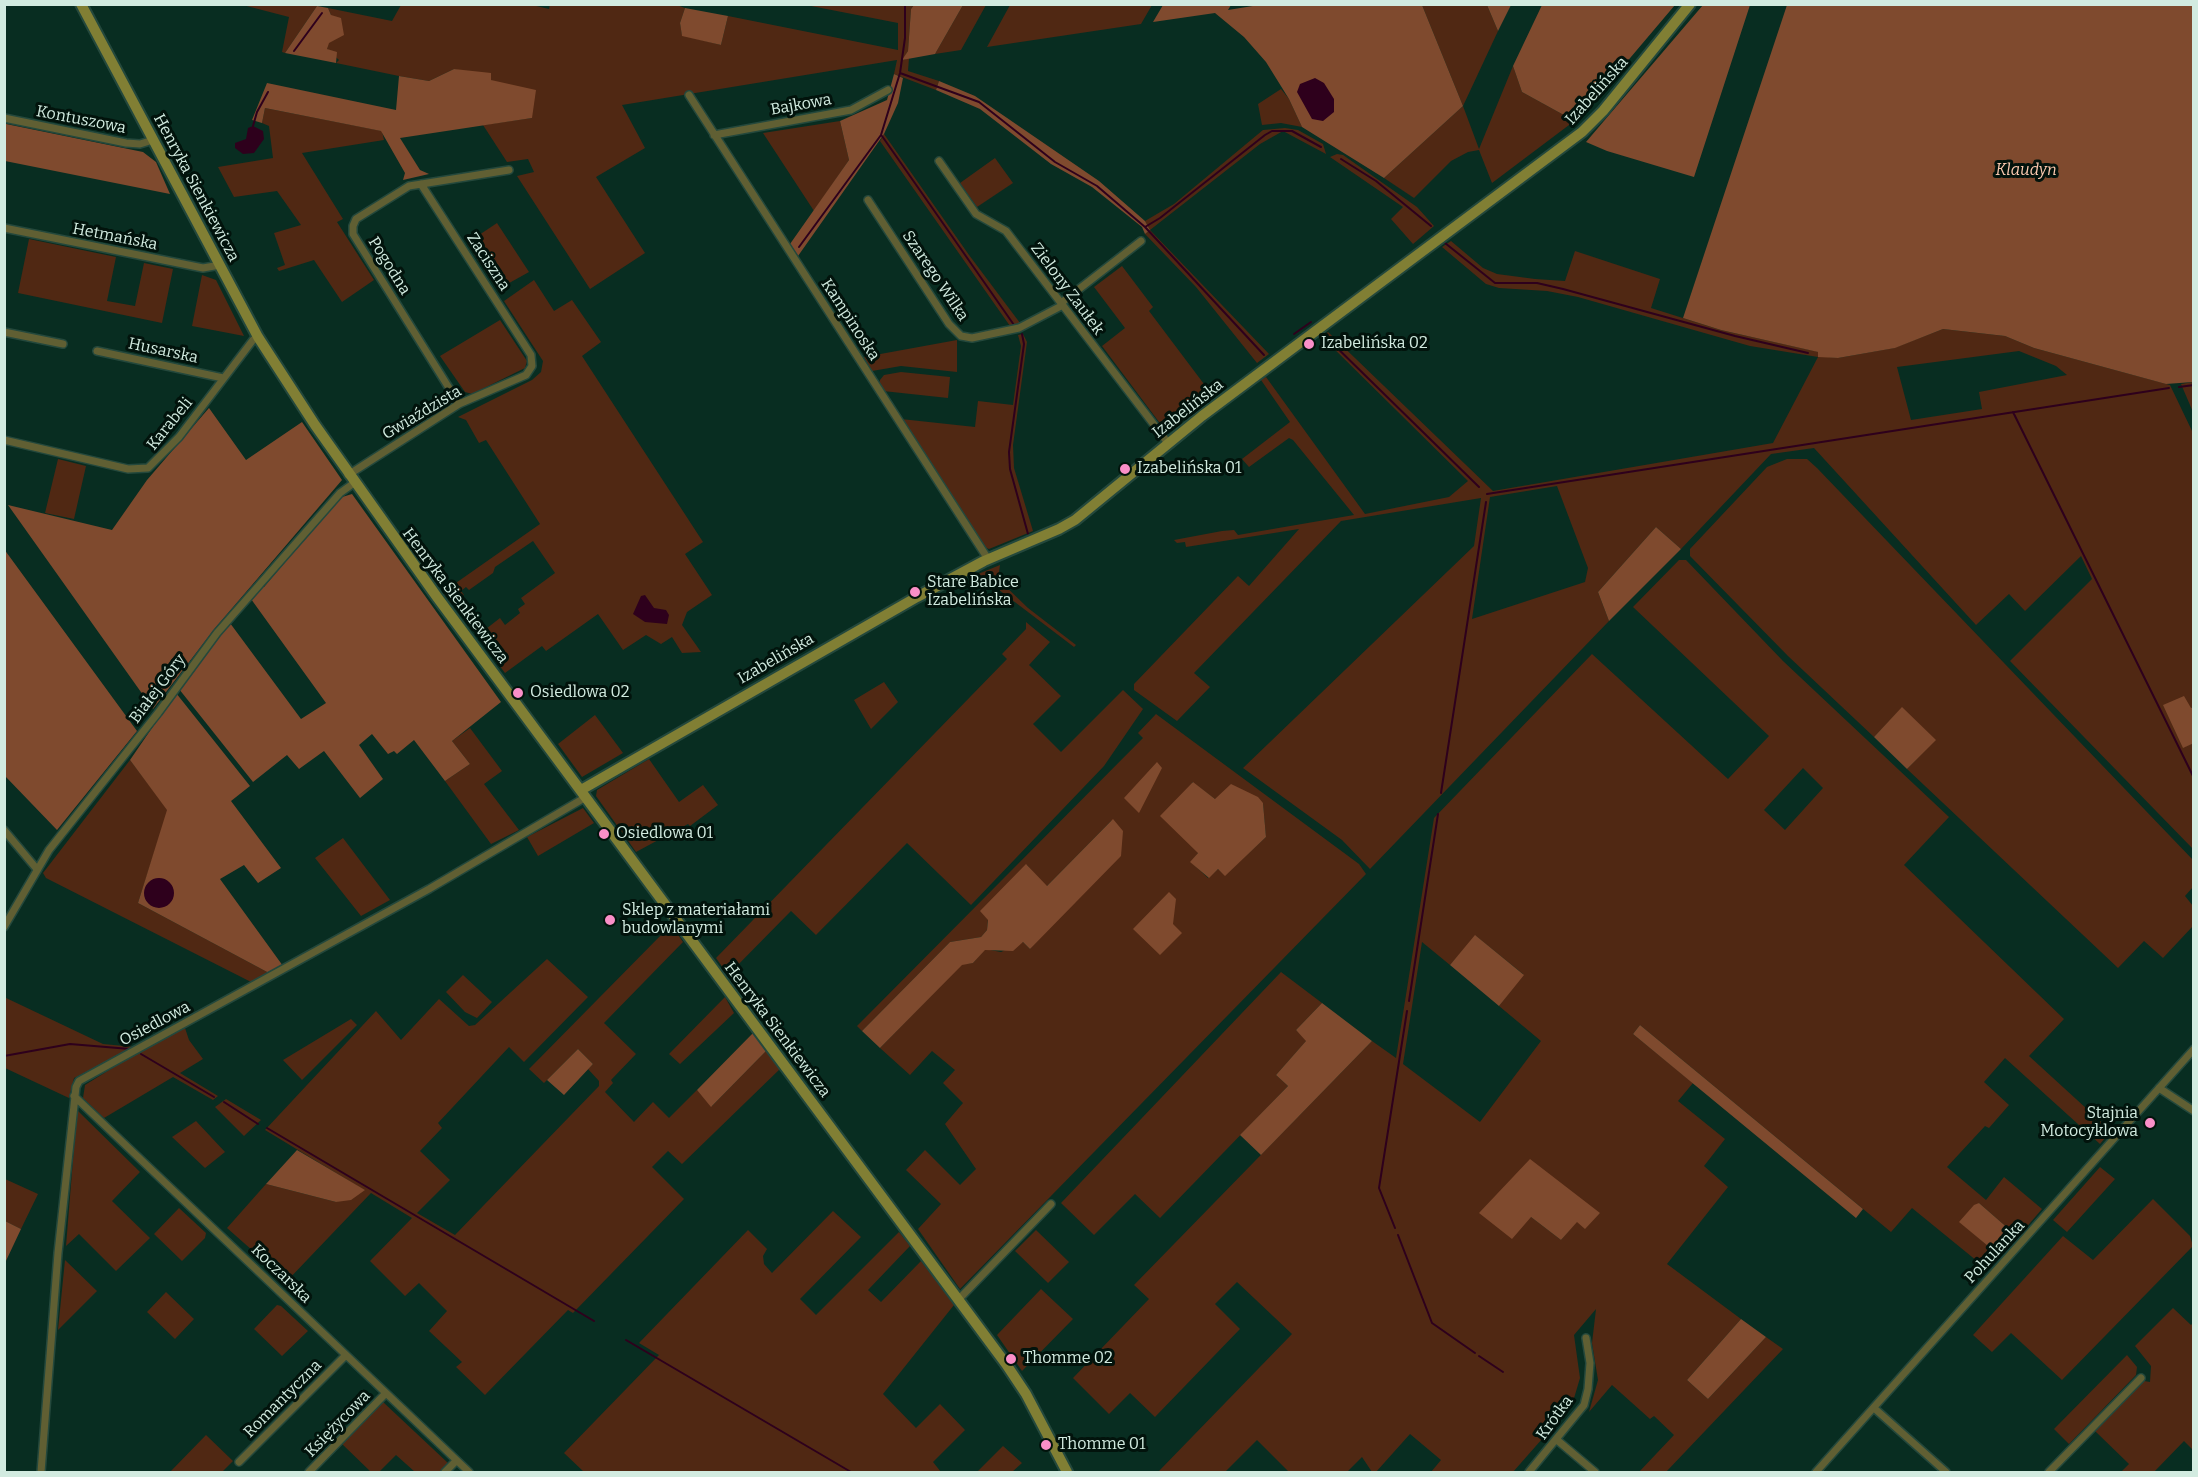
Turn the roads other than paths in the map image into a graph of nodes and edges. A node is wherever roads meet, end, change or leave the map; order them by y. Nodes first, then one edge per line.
1 (81, 4) edge
2 (1690, 4) edge
3 (888, 90) dead end
4 (688, 95) dead end
5 (4, 118) edge
6 (714, 135) junction
7 (153, 140) junction
8 (939, 161) dead end
9 (509, 170) dead end
10 (421, 183) junction
11 (868, 200) dead end
12 (4, 228) edge
13 (1141, 242) dead end
14 (220, 265) junction
15 (1062, 304) junction
16 (4, 332) edge
17 (258, 337) junction
18 (63, 344) dead end
19 (98, 351) dead end
20 (531, 355) joint
21 (223, 378) junction
22 (459, 404) junction
23 (4, 440) edge
24 (1168, 443) junction
25 (351, 479) junction
26 (988, 559) junction
27 (583, 793) junction
28 (4, 830) edge
29 (36, 868) junction
30 (4, 927) edge
31 (2193, 1049) edge
32 (2159, 1088) junction
33 (74, 1096) junction
34 (2193, 1111) edge
35 (1051, 1204) dead end
36 (959, 1299) junction
37 (1586, 1338) dead end
38 (346, 1355) junction
39 (2141, 1378) dead end
40 (386, 1393) junction
41 (1874, 1408) junction
42 (1557, 1440) junction
43 (456, 1461) junction
44 (239, 1462) dead end
45 (41, 1473) edge
46 (309, 1473) edge
47 (445, 1473) edge
48 (469, 1473) edge
49 (1067, 1473) edge
50 (1529, 1473) edge
51 (1595, 1473) edge
52 (1816, 1473) edge
53 (1946, 1473) edge
54 (2049, 1473) edge

1 - 7 street, Henryka Sienkiewicza
2 - 24 street, Izabelińska
3 - 6 street, Bajkowa
4 - 6 street, Kampinoska
5 - 7 street, Kontuszowa
6 - 26 street, Kampinoska
7 - 14 street, Henryka Sienkiewicza
8 - 15 street, Zielony Zaułek
9 - 10 street, Pogodna
10 - 20 street, Zaciszna
10 - 22 street, Pogodna
11 - 15 street, Szarego Wilka
12 - 14 street, Hetmańska
13 - 15 street
14 - 17 street, Henryka Sienkiewicza
15 - 24 street, Zielony Zaułek
16 - 18 street
17 - 21 street, Karabeli
17 - 25 street, Henryka Sienkiewicza
19 - 21 street, Husarska
20 - 22 street, Gwiaździsta
21 - 23 street, Karabeli
22 - 25 street, Gwiaździsta
24 - 26 street, Izabelińska
25 - 27 street, Henryka Sienkiewicza
25 - 29 street, Białej Góry
26 - 27 street, Izabelińska
27 - 33 street, Osiedlowa
27 - 36 street, Henryka Sienkiewicza
28 - 29 street
29 - 30 street, Białej Góry
31 - 32 street, Pohulanka
32 - 34 street
32 - 41 street, Pohulanka
33 - 38 street, Koczarska
33 - 45 street
35 - 36 street
36 - 49 street, Henryka Sienkiewicza
37 - 42 street, Krótka
38 - 40 street, Koczarska
38 - 44 street, Romantyczna
39 - 54 street
40 - 43 street, Koczarska
40 - 46 street, Księżycowa
41 - 52 street, Pohulanka
41 - 53 street
42 - 50 street, Krótka
42 - 51 street
43 - 47 street
43 - 48 street, Koczarska

